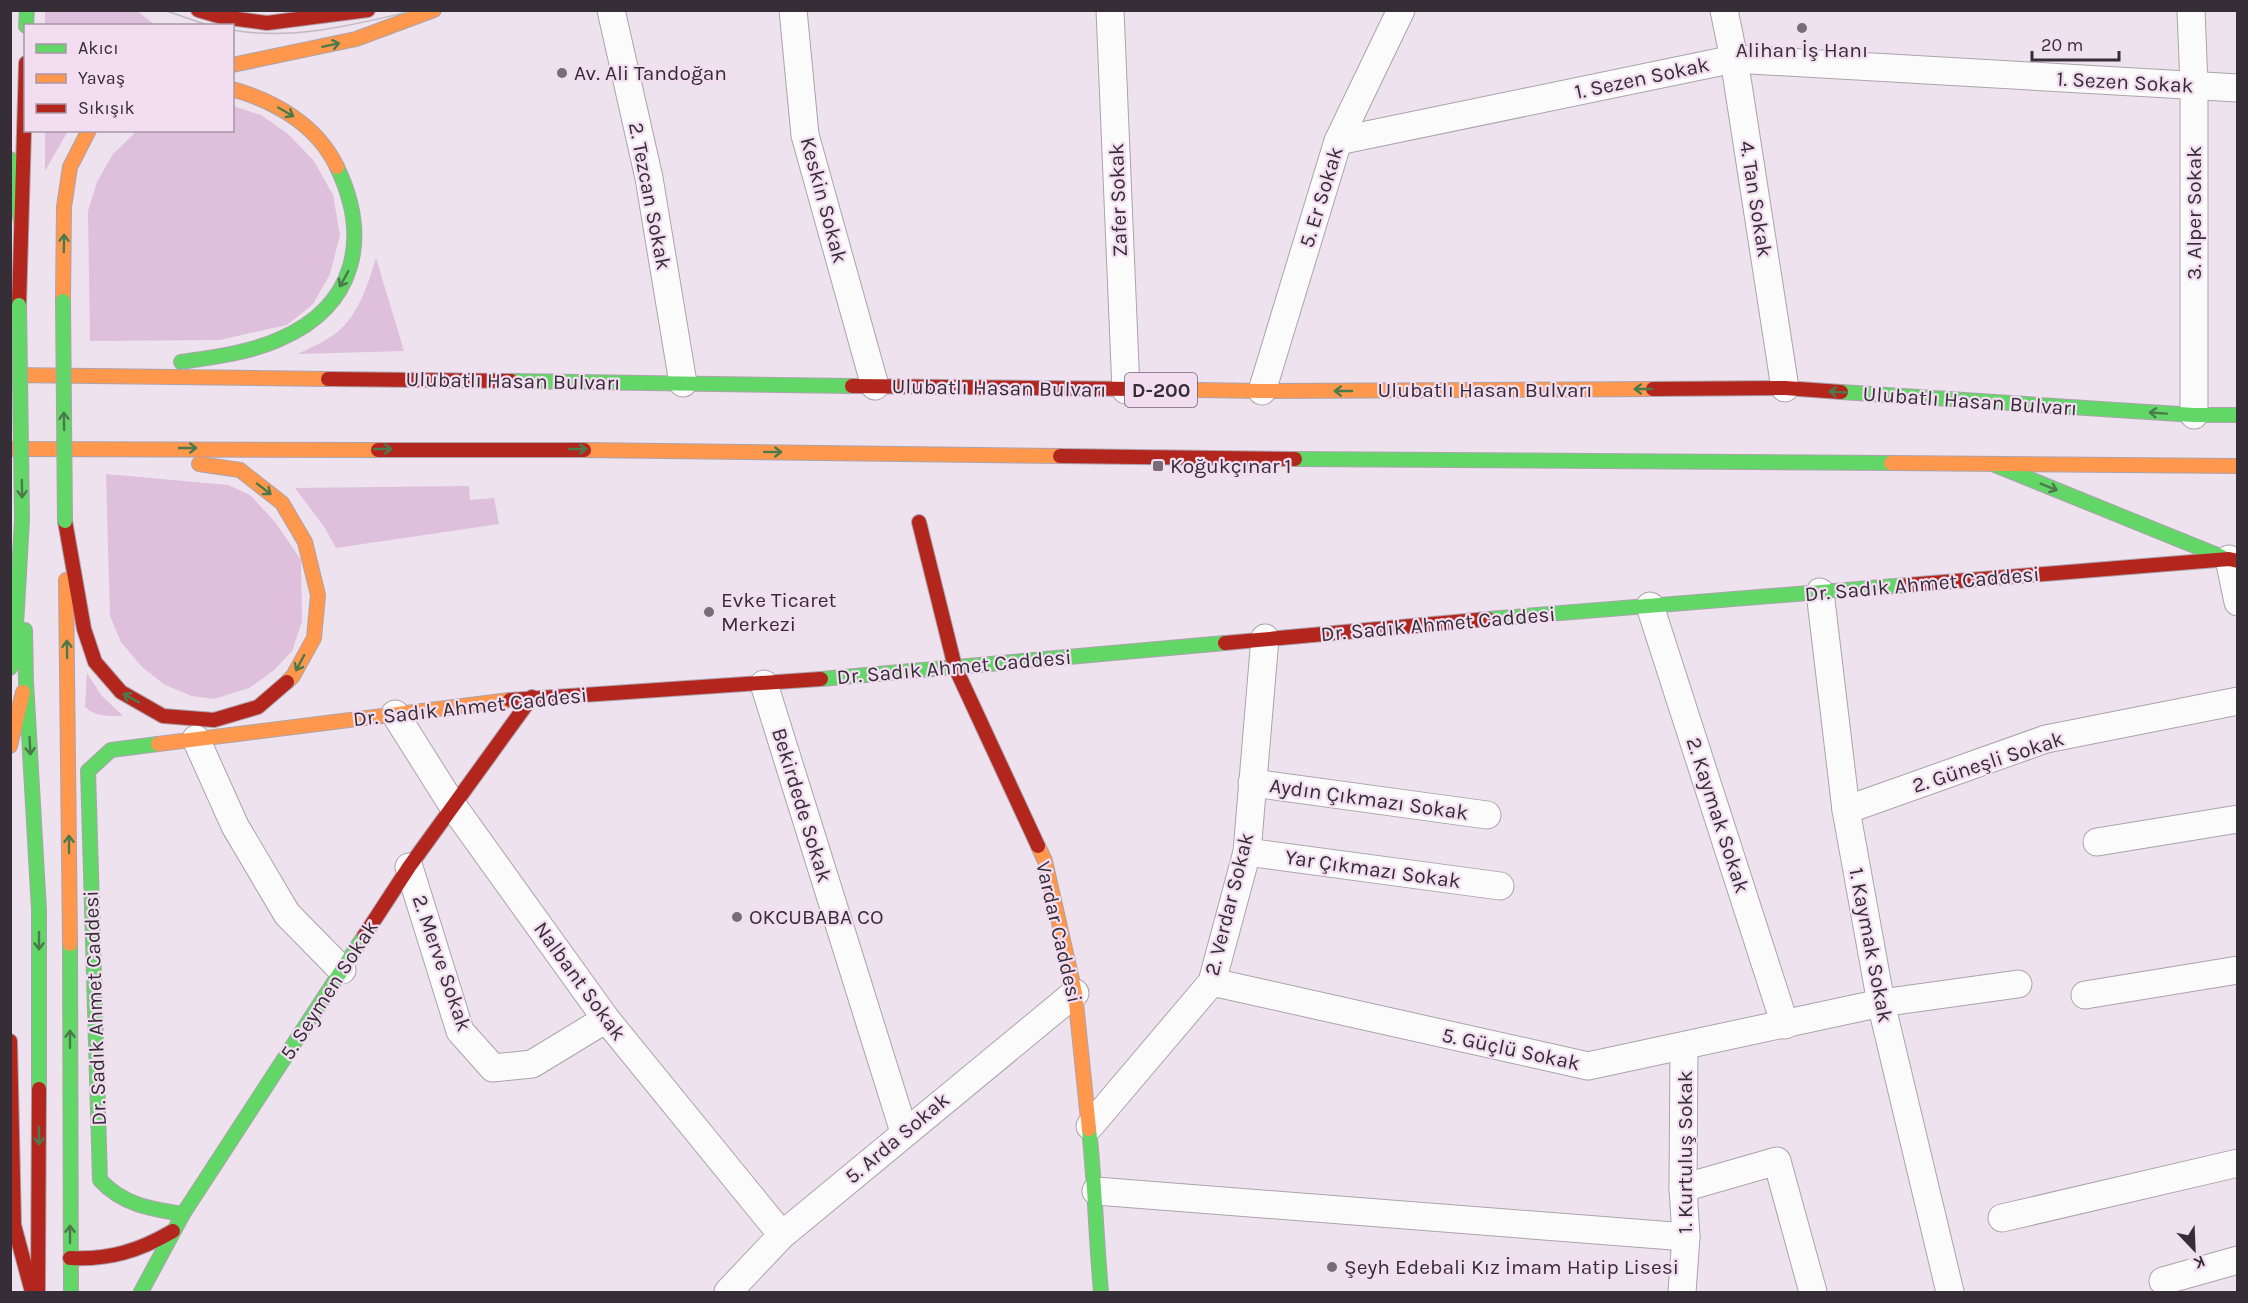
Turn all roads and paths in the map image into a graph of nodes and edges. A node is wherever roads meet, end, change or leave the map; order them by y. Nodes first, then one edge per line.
1 (198, 10) edge
2 (368, 10) edge
3 (434, 10) edge
4 (611, 10) edge
5 (793, 10) edge
6 (1110, 10) edge
7 (1401, 10) edge
8 (1724, 10) edge
9 (2191, 10) edge
10 (1734, 59) junction
11 (234, 65) edge
12 (2194, 86) junction
13 (2238, 88) edge
14 (234, 89) edge
15 (24, 126) edge
16 (88, 132) edge
17 (1338, 141) junction
18 (10, 159) edge
19 (21, 220) junction
20 (10, 375) edge
21 (83, 377) junction
22 (683, 383) junction
23 (875, 386) junction
24 (1785, 388) junction
25 (1126, 390) junction
26 (1262, 392) junction
27 (2194, 415) junction
28 (2238, 415) edge
29 (88, 448) junction
30 (10, 449) edge
31 (1995, 465) junction
32 (2238, 466) edge
33 (22, 520) junction
34 (65, 521) junction
35 (919, 522) dead end
36 (2233, 560) edge
37 (1820, 592) junction
38 (2238, 602) edge
39 (1650, 606) junction
40 (1265, 638) junction
41 (955, 667) junction
42 (10, 668) edge
43 (26, 682) junction
44 (764, 684) junction
45 (532, 697) junction
46 (2238, 701) edge
47 (395, 714) junction
48 (196, 739) junction
49 (10, 746) edge
50 (1252, 783) junction
51 (453, 806) junction
52 (1846, 810) junction
53 (1486, 815) dead end
54 (2238, 819) edge
55 (2097, 842) dead end
56 (1246, 852) junction
57 (409, 867) junction
58 (1500, 886) dead end
59 (342, 970) junction
60 (2238, 970) edge
61 (1212, 982) junction
62 (2018, 984) dead end
63 (1075, 993) junction
64 (2085, 995) dead end
65 (1881, 1003) junction
66 (606, 1020) junction
67 (1785, 1025) junction
68 (11, 1043) edge
69 (1684, 1047) junction
70 (1090, 1125) junction
71 (904, 1132) junction
72 (2238, 1163) edge
73 (1683, 1188) junction
74 (1096, 1191) junction
75 (183, 1214) junction
76 (2002, 1218) dead end
77 (173, 1231) junction
78 (782, 1235) junction
79 (1686, 1237) junction
80 (70, 1258) junction
81 (2238, 1260) edge
82 (2163, 1281) dead end
83 (28, 1291) edge
84 (71, 1293) edge
85 (141, 1293) edge
86 (728, 1293) edge
87 (1101, 1293) edge
88 (1682, 1293) edge
89 (1813, 1293) edge
90 (1950, 1293) edge

1 - 2 main road
11 -> 3 main road
4 - 22 street, 2. Tezcan Sokak
5 - 23 street, Keskin Sokak
6 - 25 street, Zafer Sokak
7 - 17 street, 5. Er Sokak
8 - 10 street, 4. Tan Sokak
9 - 12 street, 3. Alper Sokak
10 - 12 street, 1. Sezen Sokak
10 - 17 street, 1. Sezen Sokak
10 - 24 street, 4. Tan Sokak
12 - 13 street, 1. Sezen Sokak
12 - 27 street, 3. Alper Sokak
14 -> 21 main road
15 - 19 main road
34 -> 16 main road, bridge
17 - 26 street, 5. Er Sokak
18 - 19 main road
19 -> 33 main road, bridge
20 - 21 main road
21 - 22 main road, Ulubatlı Hasan Bulvarı / D-200
22 - 23 main road, Ulubatlı Hasan Bulvarı / D-200
23 - 25 main road, Ulubatlı Hasan Bulvarı / D-200
24 -> 26 main road, Ulubatlı Hasan Bulvarı / D-200
27 -> 24 main road, Ulubatlı Hasan Bulvarı / D-200
25 - 26 main road, Ulubatlı Hasan Bulvarı / D-200
27 - 28 main road, Ulubatlı Hasan Bulvarı / D-200
29 - 30 main road
29 -> 31 main road
29 -> 34 main road
31 - 32 main road
31 -> 36 main road
33 - 42 main road
33 - 43 main road
80 -> 34 main road
35 - 41 main road, Vardar Caddesi
36 - 37 main road, Dr. Sadık Ahmet Caddesi
36 - 38 street
37 - 39 main road, Dr. Sadık Ahmet Caddesi
37 - 52 street, 1. Kaymak Sokak
39 - 40 main road, Dr. Sadık Ahmet Caddesi
39 - 67 street, 2. Kaymak Sokak
40 - 41 main road, Dr. Sadık Ahmet Caddesi
40 - 50 street, 2. Verdar Sokak
41 - 44 main road, Dr. Sadık Ahmet Caddesi
41 - 63 main road, Vardar Caddesi
43 - 49 main road
43 -> 83 main road
44 - 45 main road, Dr. Sadık Ahmet Caddesi
44 - 71 street, Bekirdede Sokak
45 - 47 main road, Dr. Sadık Ahmet Caddesi
45 - 51 main road, 5. Seymen Sokak
46 - 52 street, 2. Güneşli Sokak
47 - 48 main road, Dr. Sadık Ahmet Caddesi
47 - 51 street, Nalbant Sokak
48 - 59 street
48 - 75 main road, Dr. Sadık Ahmet Caddesi
50 - 53 street, Aydın Çıkmazı Sokak
50 - 56 street, 2. Verdar Sokak
51 - 57 main road, 5. Seymen Sokak
51 - 66 street, Nalbant Sokak
52 - 65 street, 1. Kaymak Sokak
54 - 55 street
56 - 58 street, Yar Çıkmazı Sokak
56 - 61 street, 2. Verdar Sokak
57 - 59 main road, 5. Seymen Sokak
57 - 66 street, 2. Merve Sokak
59 - 75 main road, 5. Seymen Sokak
60 - 64 street
61 - 69 street, 5. Güçlü Sokak
61 - 70 street, 2. Verdar Sokak
62 - 65 street, 5. Güçlü Sokak
63 - 70 main road, Vardar Caddesi
63 - 71 street, 5. Arda Sokak
65 - 67 street, 5. Güçlü Sokak
65 - 90 street, 1. Kaymak Sokak
66 - 78 street, Nalbant Sokak
67 - 69 street, 5. Güçlü Sokak
68 - 83 main road
69 - 73 street, 1. Kurtuluş Sokak
70 - 74 main road, Vardar Caddesi
71 - 78 street, 5. Arda Sokak
72 - 76 street
73 - 79 street, 1. Kurtuluş Sokak
73 - 89 street
74 - 79 street
74 - 87 main road, Vardar Caddesi
75 - 77 main road, 5. Seymen Sokak
77 - 80 main road
77 - 85 main road, 5. Seymen Sokak
78 - 86 street, 5. Arda Sokak
79 - 88 street, 1. Kurtuluş Sokak
80 - 84 main road
81 - 82 street

